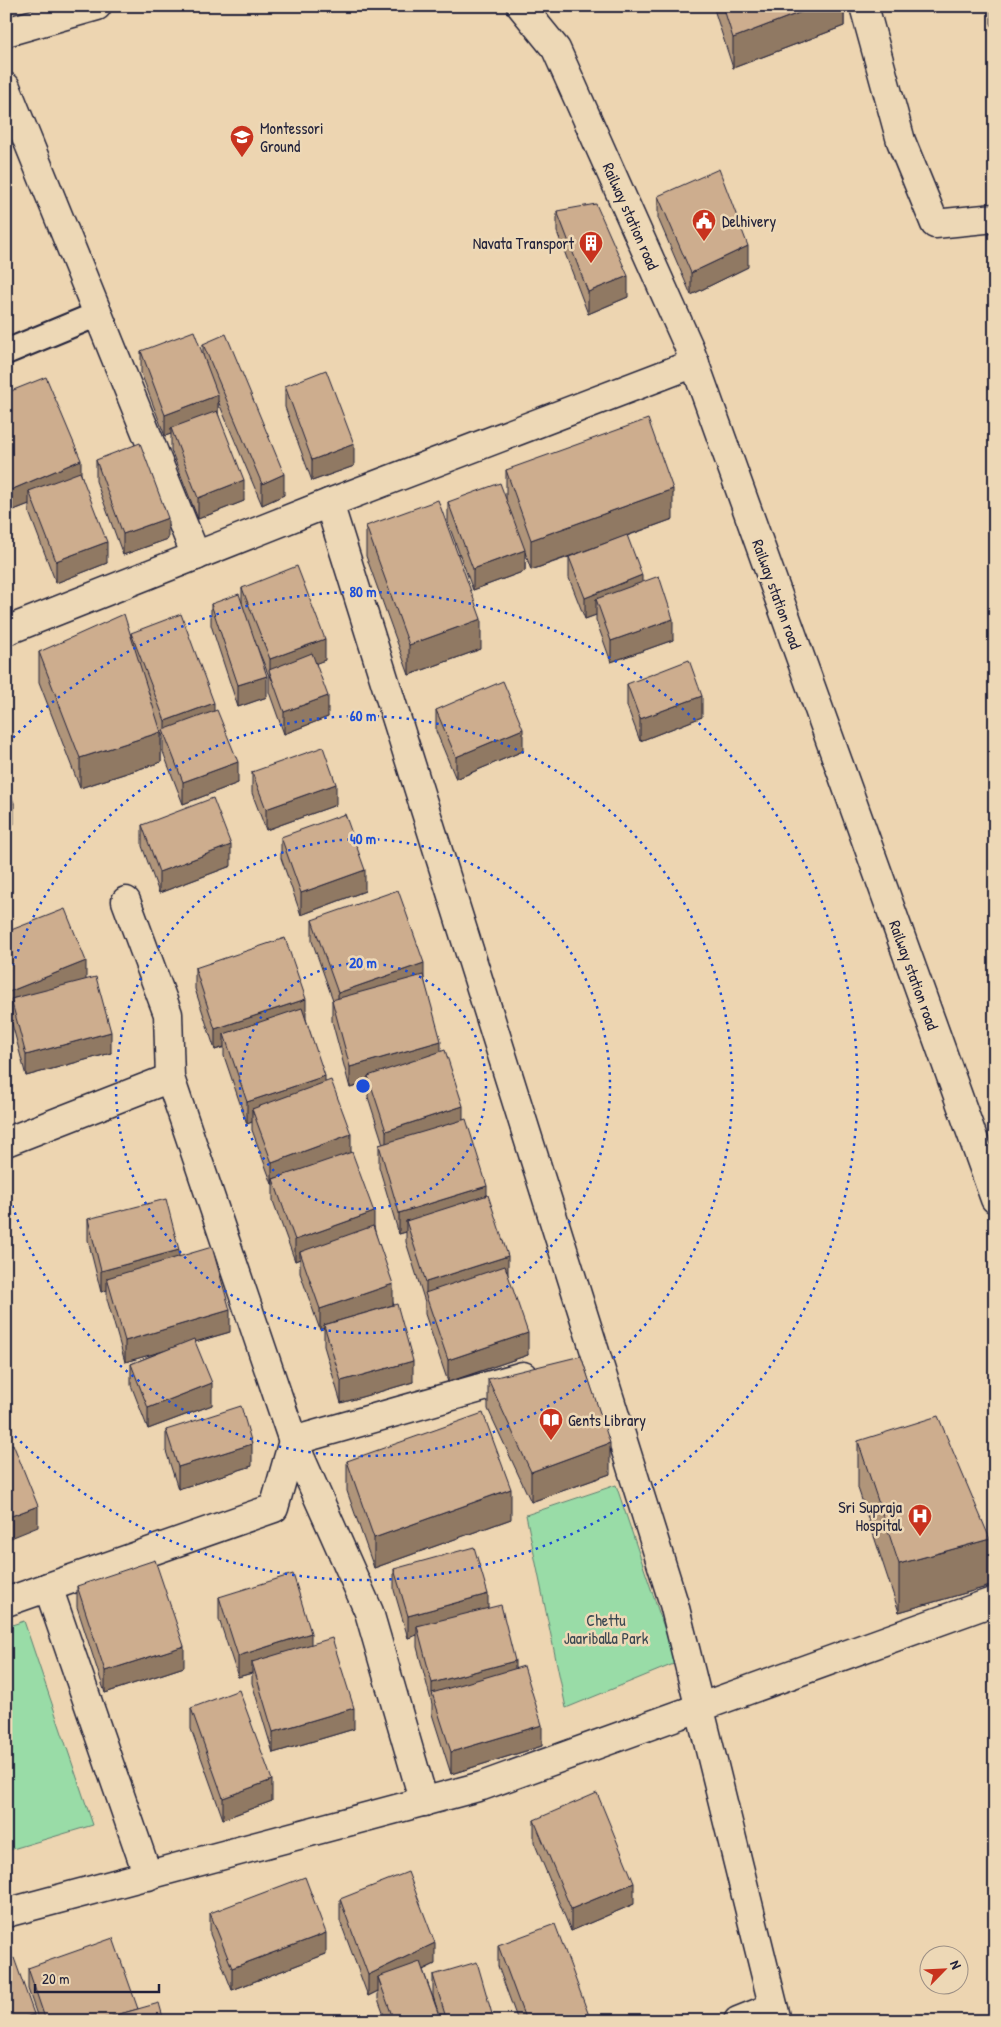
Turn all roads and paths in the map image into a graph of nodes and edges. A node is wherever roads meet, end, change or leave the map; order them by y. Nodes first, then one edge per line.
1 (97, 6) edge
2 (521, 6) edge
3 (864, 6) edge
4 (6, 32) edge
5 (6, 87) edge
6 (995, 218) edge
7 (98, 314) junction
8 (6, 352) edge
9 (695, 363) junction
10 (329, 503) junction
11 (196, 556) junction
12 (6, 631) edge
13 (126, 901) dead end
14 (170, 1078) junction
15 (6, 1142) edge
16 (995, 1199) edge
17 (596, 1355) junction
18 (294, 1441) junction
19 (48, 1587) junction
20 (995, 1601) edge
21 (6, 1602) edge
22 (700, 1708) junction
23 (424, 1802) junction
24 (148, 1876) junction
25 (6, 1913) edge
26 (775, 2014) edge
27 (738, 2021) edge

1 - 4 street
2 - 9 street, Railway station road
3 - 6 street
5 - 7 street
7 - 8 lane
7 - 11 street
9 - 10 street
9 - 16 street, Railway station road
10 - 11 street
10 - 17 street
11 - 12 street
13 - 14 street
14 - 15 street
14 - 18 street
17 - 18 street
17 - 22 street
18 - 19 street
18 - 23 street
19 - 21 street
19 - 24 street
20 - 22 street
22 - 23 street
22 - 26 street
23 - 24 street
24 - 25 street
26 - 27 street

